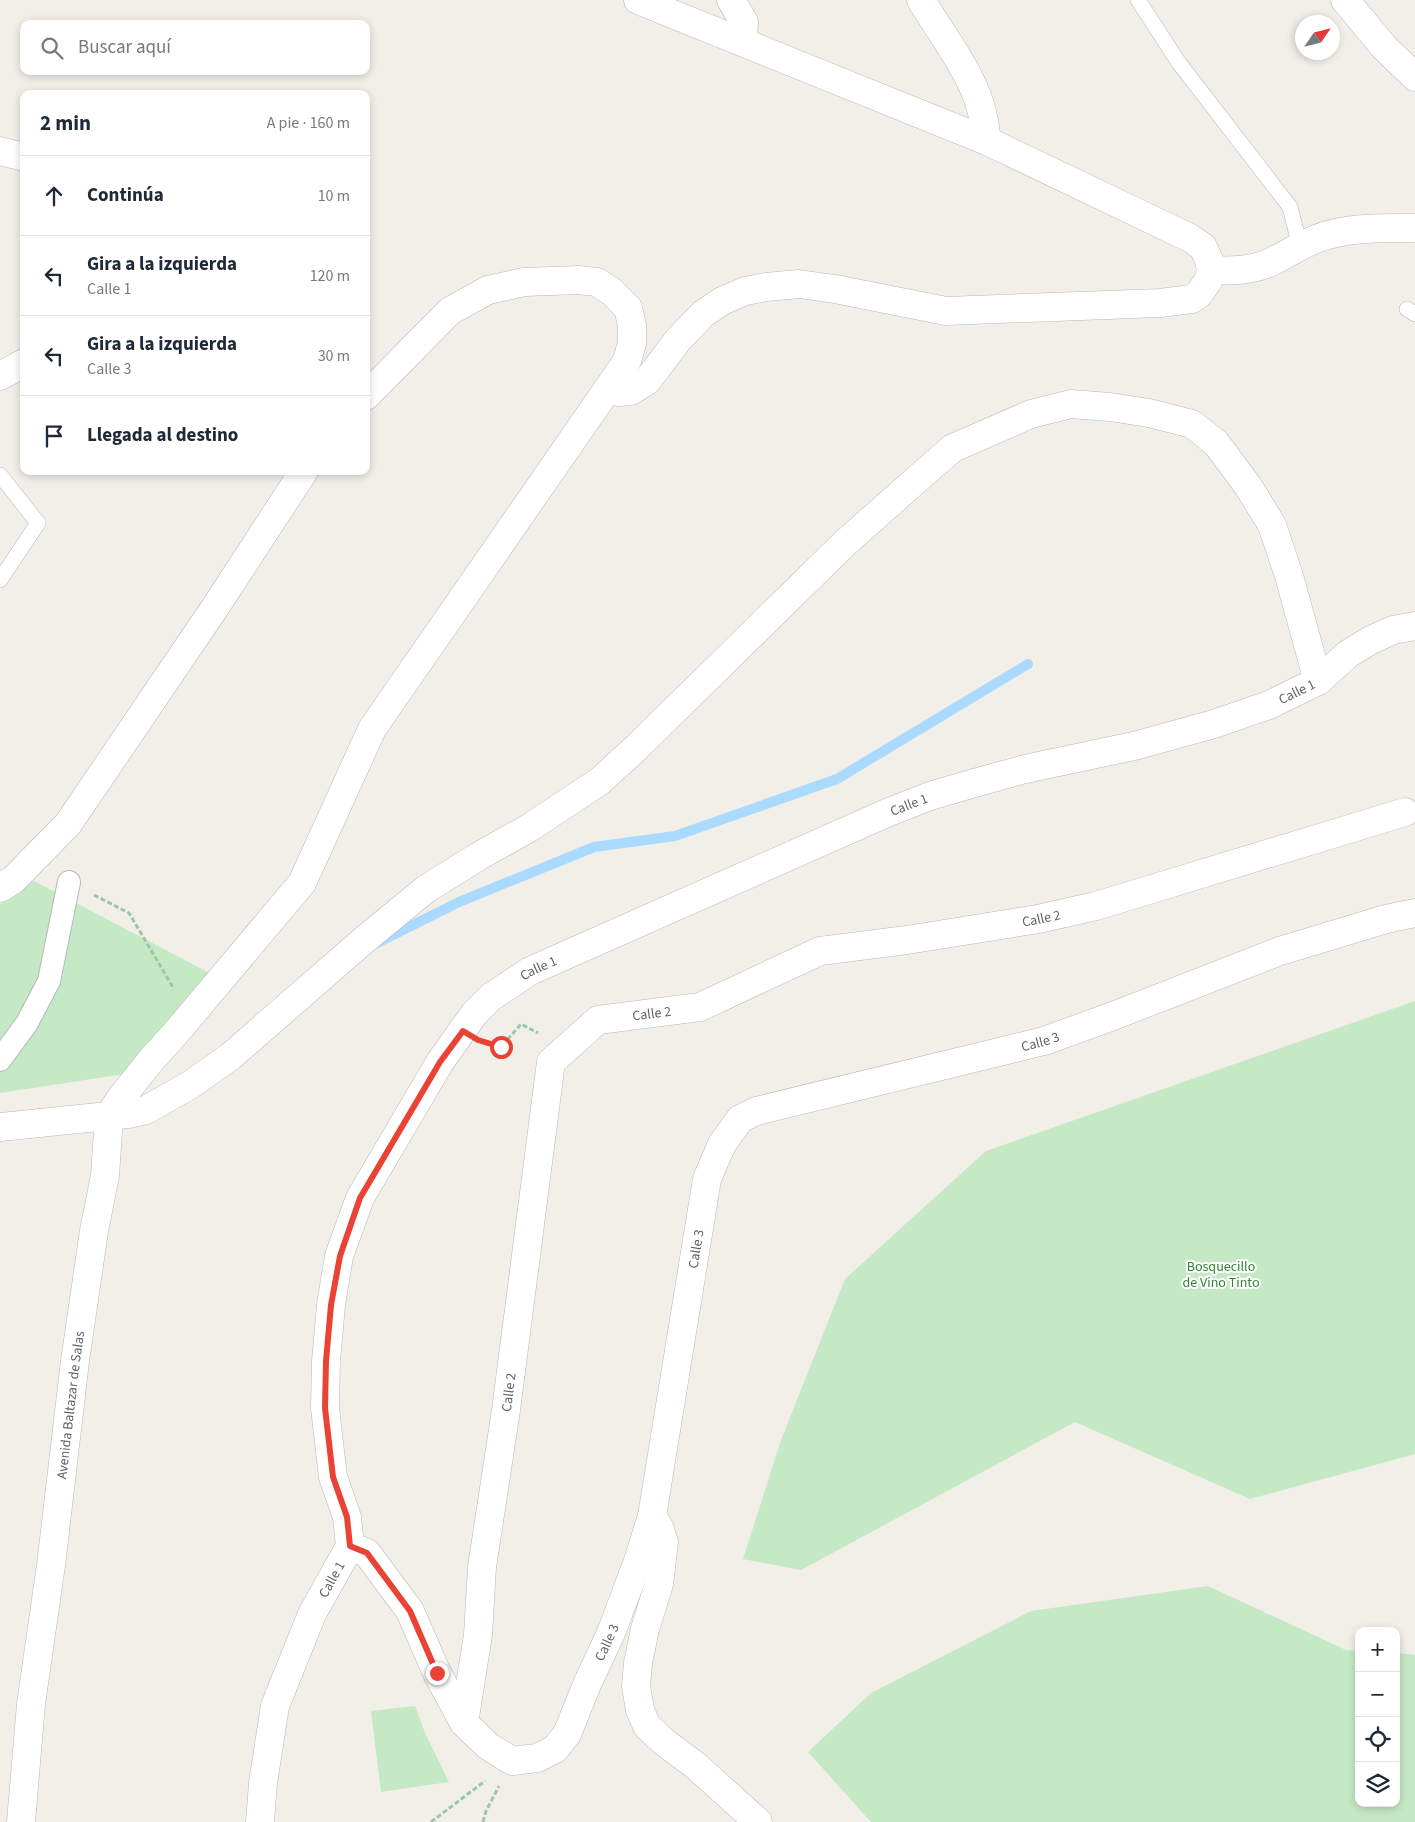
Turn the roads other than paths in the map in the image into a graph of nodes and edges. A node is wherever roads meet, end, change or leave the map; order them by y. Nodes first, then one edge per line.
1 (638, 0) edge
2 (731, 0) edge
3 (921, 0) edge
4 (1138, 0) edge
5 (1345, 0) edge
6 (743, 41) junction
7 (1415, 77) edge
8 (987, 141) junction
9 (0, 151) edge
10 (20, 156) edge
11 (1415, 228) edge
12 (1300, 247) junction
13 (1211, 270) junction
14 (20, 366) edge
15 (0, 376) edge
16 (608, 388) junction
17 (370, 392) edge
18 (0, 474) edge
19 (301, 475) edge
20 (0, 580) edge
21 (1415, 626) edge
22 (1318, 681) junction
23 (1405, 812) dead end
24 (69, 882) road end
25 (0, 888) edge
26 (1415, 913) edge
27 (0, 1060) edge
28 (109, 1116) junction
29 (0, 1127) edge
30 (652, 1516) junction
31 (350, 1546) junction
32 (464, 1723) junction
33 (21, 1822) edge
34 (260, 1822) edge
35 (758, 1822) edge

1 - 6 street
2 - 6 street
3 - 8 street
4 - 12 lane
5 - 7 street
6 - 8 street
8 - 13 street
9 - 10 street
11 - 12 street
12 - 13 street
13 - 16 street
14 - 15 street
16 - 17 street
16 - 28 street
18 - 20 lane
19 - 25 street
21 - 22 street, Calle 1
22 - 28 street
22 - 31 street, Calle 1
23 - 32 street, Calle 2
24 - 27 street
26 - 30 street, Calle 3
28 - 29 street
28 - 33 street, Avenida Baltazar de Salas
30 - 32 street, Calle 3
30 - 35 street
31 - 32 street
31 - 34 street, Calle 1

